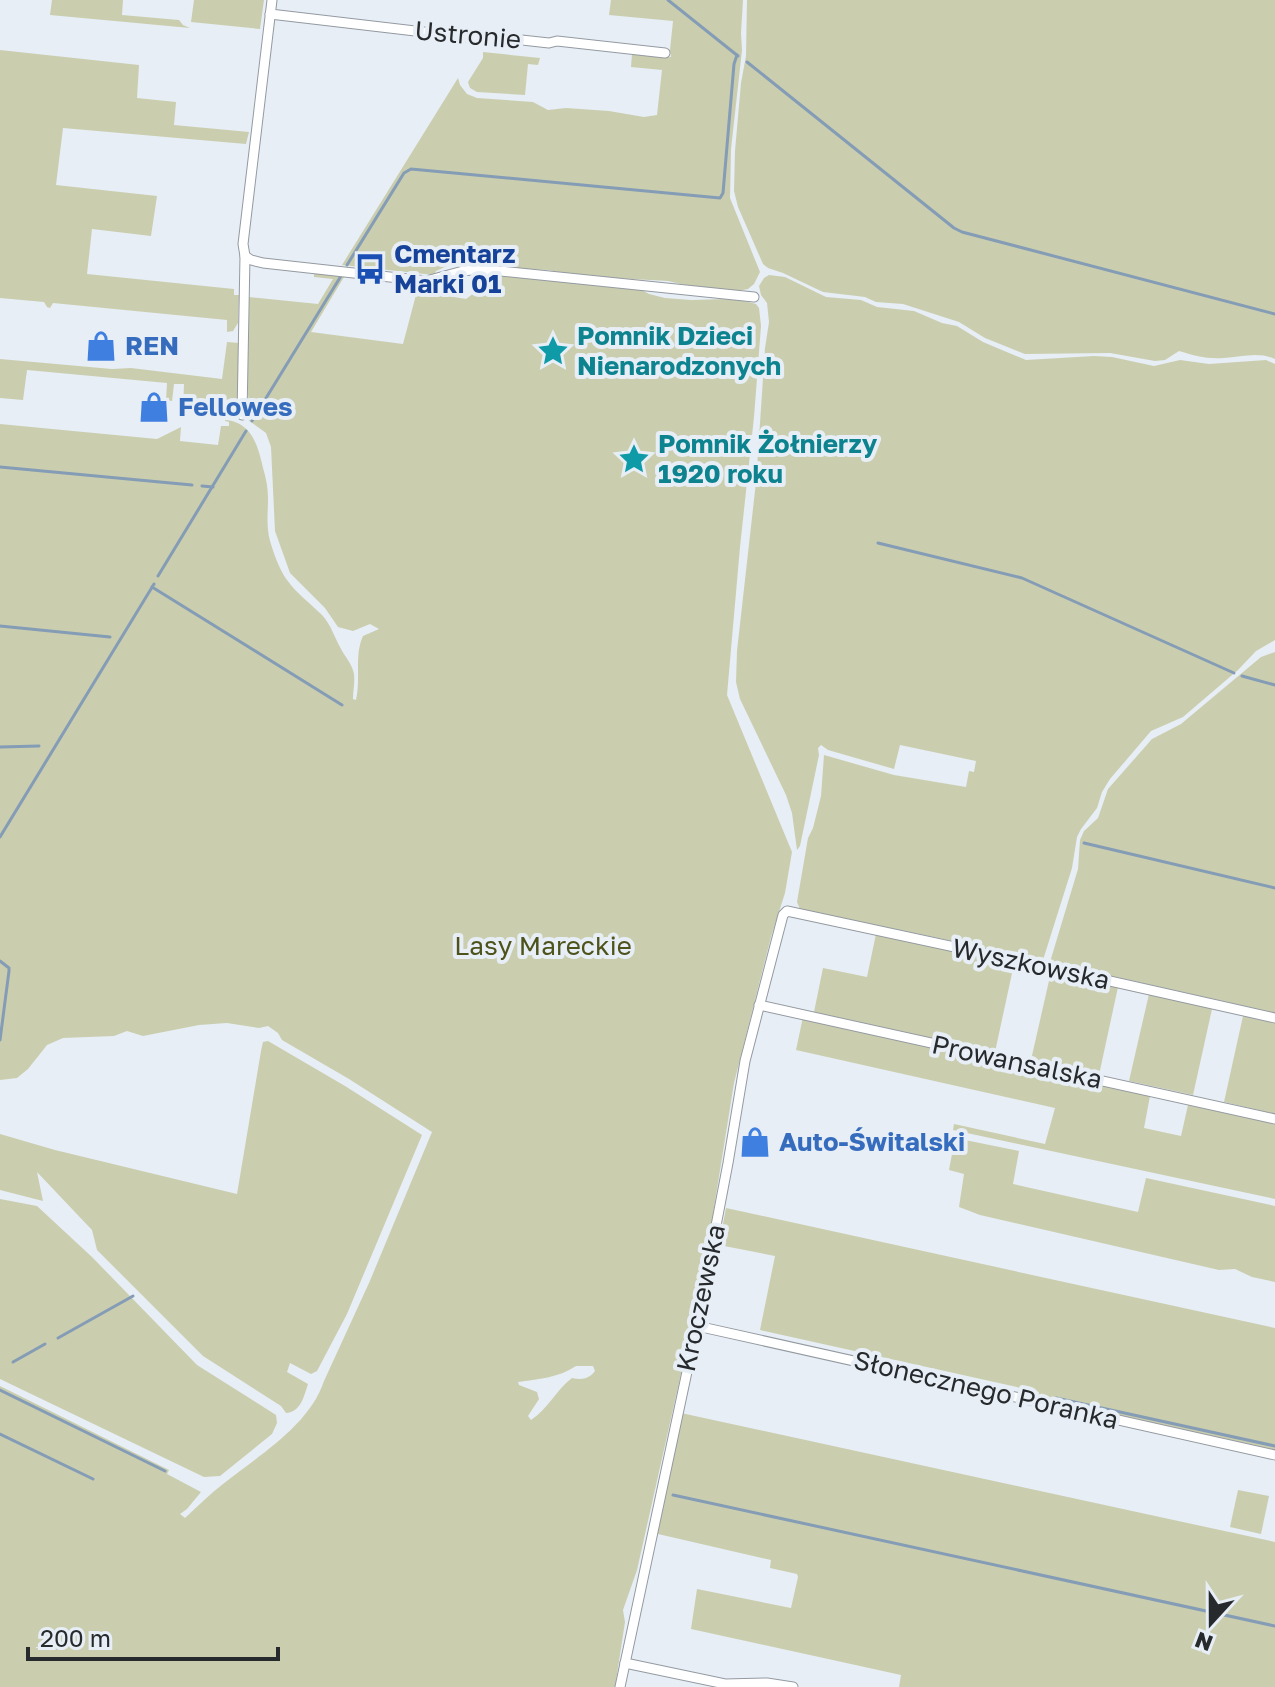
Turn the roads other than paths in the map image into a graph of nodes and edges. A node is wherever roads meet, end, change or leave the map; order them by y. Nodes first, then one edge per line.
1 (272, 0) edge
2 (270, 14) junction
3 (665, 53) dead end
4 (245, 256) junction
5 (754, 297) dead end
6 (242, 415) dead end
7 (787, 911) joint
8 (759, 1005) junction
9 (1275, 1018) edge
10 (1275, 1119) edge
11 (697, 1326) junction
12 (1275, 1455) edge
13 (625, 1663) junction
14 (620, 1687) edge
15 (793, 1687) edge

1 - 2 street
2 - 3 street, Ustronie
2 - 4 street
4 - 5 street
4 - 6 street
7 - 8 street, Kroczewska
7 - 9 street, Wyszkowska
8 - 10 street, Prowansalska
8 - 11 street, Kroczewska
11 - 12 street, Słonecznego Poranka
11 - 13 street, Kroczewska
13 - 14 street, Kroczewska
13 - 15 street

